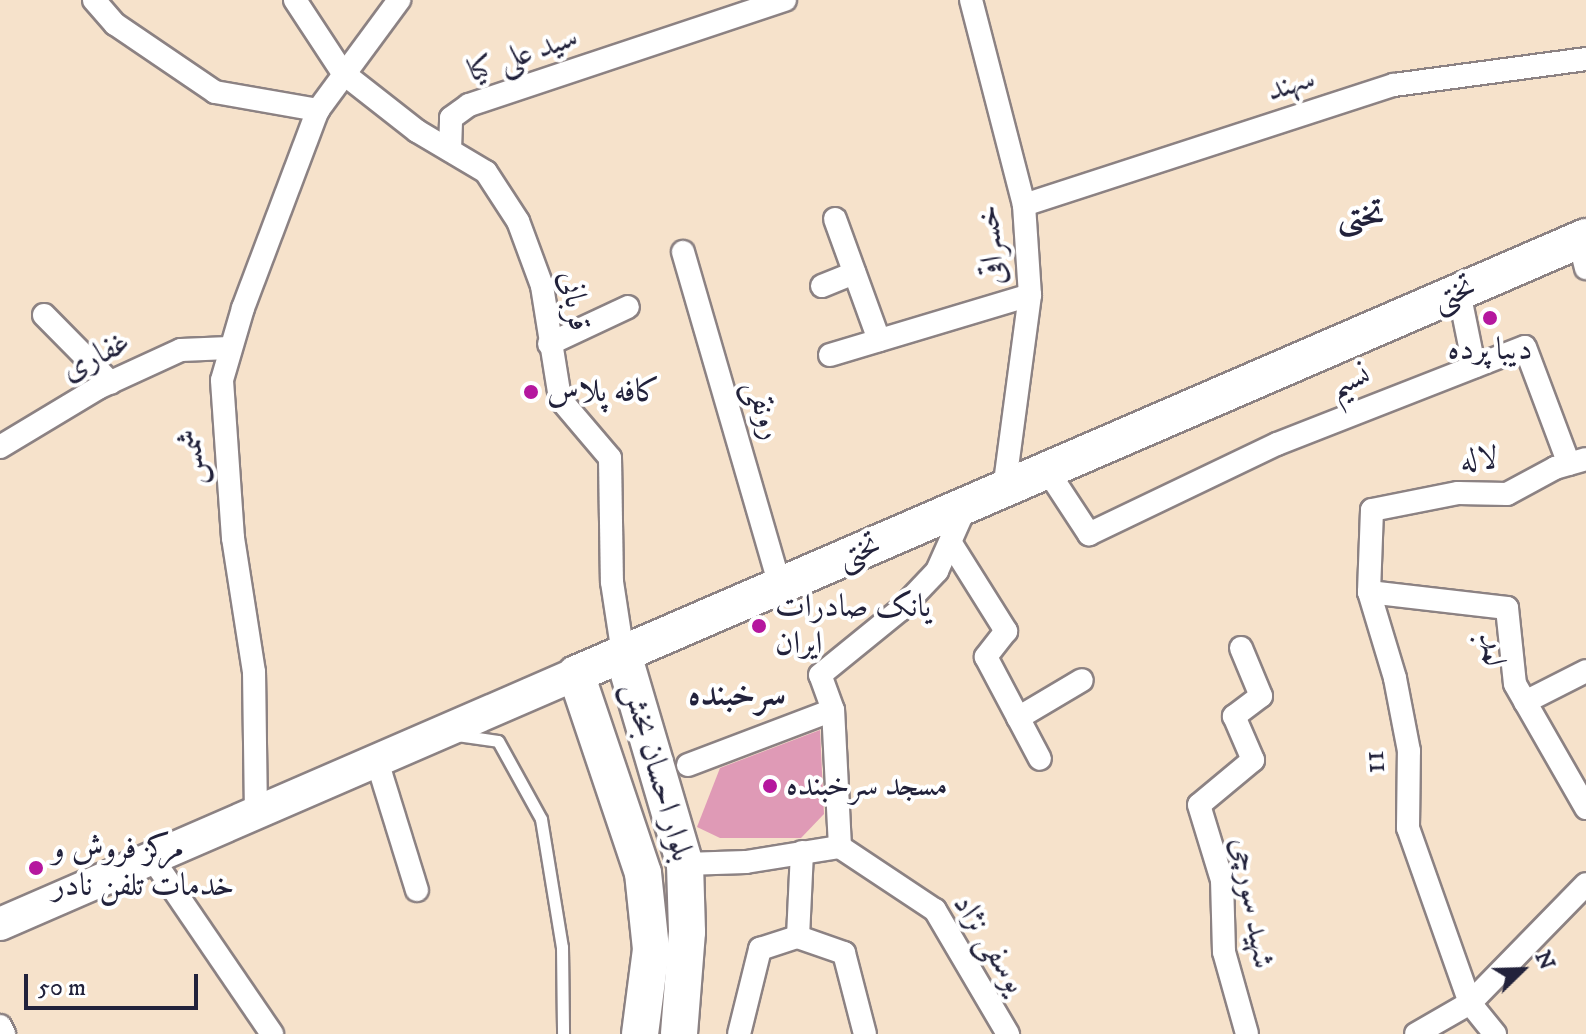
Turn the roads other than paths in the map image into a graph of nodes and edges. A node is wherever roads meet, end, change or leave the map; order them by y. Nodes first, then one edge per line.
1 (94, 0) edge
2 (295, 0) edge
3 (399, 0) edge
4 (785, 0) edge
5 (971, 0) edge
6 (1586, 59) edge
7 (343, 73) junction
8 (318, 110) junction
9 (450, 150) junction
10 (1024, 205) junction
11 (835, 219) dead end
12 (1584, 248) edge
13 (683, 252) dead end
14 (855, 273) junction
15 (822, 286) dead end
16 (1459, 292) junction
17 (1030, 295) junction
18 (628, 307) dead end
19 (44, 315) dead end
20 (879, 340) junction
21 (549, 344) junction
22 (229, 348) junction
23 (830, 355) dead end
24 (1474, 366) junction
25 (111, 383) junction
26 (0, 447) edge
27 (1577, 461) edge
28 (1047, 470) junction
29 (1004, 489) junction
30 (966, 506) junction
31 (1372, 510) joint
32 (952, 545) junction
33 (780, 586) junction
34 (1369, 592) junction
35 (1241, 648) dead end
36 (623, 654) junction
37 (1586, 671) edge
38 (576, 674) junction
39 (1082, 680) dead end
40 (1525, 702) junction
41 (833, 710) junction
42 (1018, 718) junction
43 (440, 733) junction
44 (650, 736) junction
45 (605, 758) junction
46 (1040, 759) dead end
47 (377, 761) junction
48 (688, 765) dead end
49 (1586, 808) edge
50 (256, 814) junction
51 (840, 847) junction
52 (802, 852) junction
53 (152, 858) junction
54 (685, 864) junction
55 (1586, 884) edge
56 (417, 890) dead end
57 (0, 924) edge
58 (798, 937) junction
59 (1470, 1003) junction
60 (0, 1026) edge
61 (4, 1034) edge
62 (272, 1034) edge
63 (563, 1034) edge
64 (640, 1034) edge
65 (679, 1034) edge
66 (739, 1034) edge
67 (865, 1034) edge
68 (1008, 1034) edge
69 (1247, 1034) edge
70 (1416, 1034) edge
71 (1495, 1034) edge

1 - 8 street
2 - 7 street
3 - 7 street, شمس
4 - 9 street, سید علی کیا
5 - 10 street, خسراقی
6 - 10 street, سهند
7 - 8 street, شمس
7 - 9 street, قربانی
8 - 22 street, شمس
9 - 21 street, قربانی
10 - 17 street, خسراقی
11 - 14 street
12 - 16 main road, تختی
13 - 33 street, رونقی
14 - 15 street
14 - 20 street
16 - 24 street
16 - 28 main road, تختی
17 - 20 street
17 - 29 street, خسراقی
18 - 21 street
19 - 25 street
20 - 23 street
21 - 36 street, قربانی
22 - 25 street, غفاری
22 - 50 street, شمس
24 - 27 street, نسیم
24 - 28 street, نسیم
25 - 26 street, غفاری
27 - 31 street, لاله
28 - 29 main road, تختی
29 - 30 main road, تختی
30 - 32 street
30 - 33 main road, تختی
31 - 34 street, 11
32 - 41 street
32 - 42 street
33 - 36 main road, تختی
34 - 40 street, نهم
34 - 59 street, 11
35 - 69 street, شهید سورچی
36 - 38 main road, تختی
36 - 44 main road, بلوار احسان بخش
37 - 40 street
38 - 43 main road, تختی
38 - 45 main road, بلوار احسان بخش
39 - 42 street
40 - 49 street, نهم
41 - 48 street
41 - 51 street
42 - 46 street
43 - 47 main road, تختی
43 - 63 lane
44 - 45 main road
44 - 54 main road, بلوار احسان بخش
45 - 64 main road, بلوار احسان بخش
47 - 50 main road, تختی
47 - 56 street
50 - 53 main road, تختی
51 - 52 street
51 - 68 street, یوسفی نژاد
52 - 54 street
52 - 58 street
53 - 57 main road, تختی
53 - 62 street
54 - 65 main road, بلوار احسان بخش
55 - 59 street
58 - 66 street
58 - 67 street
59 - 70 street
59 - 71 street, 11
60 - 61 street

